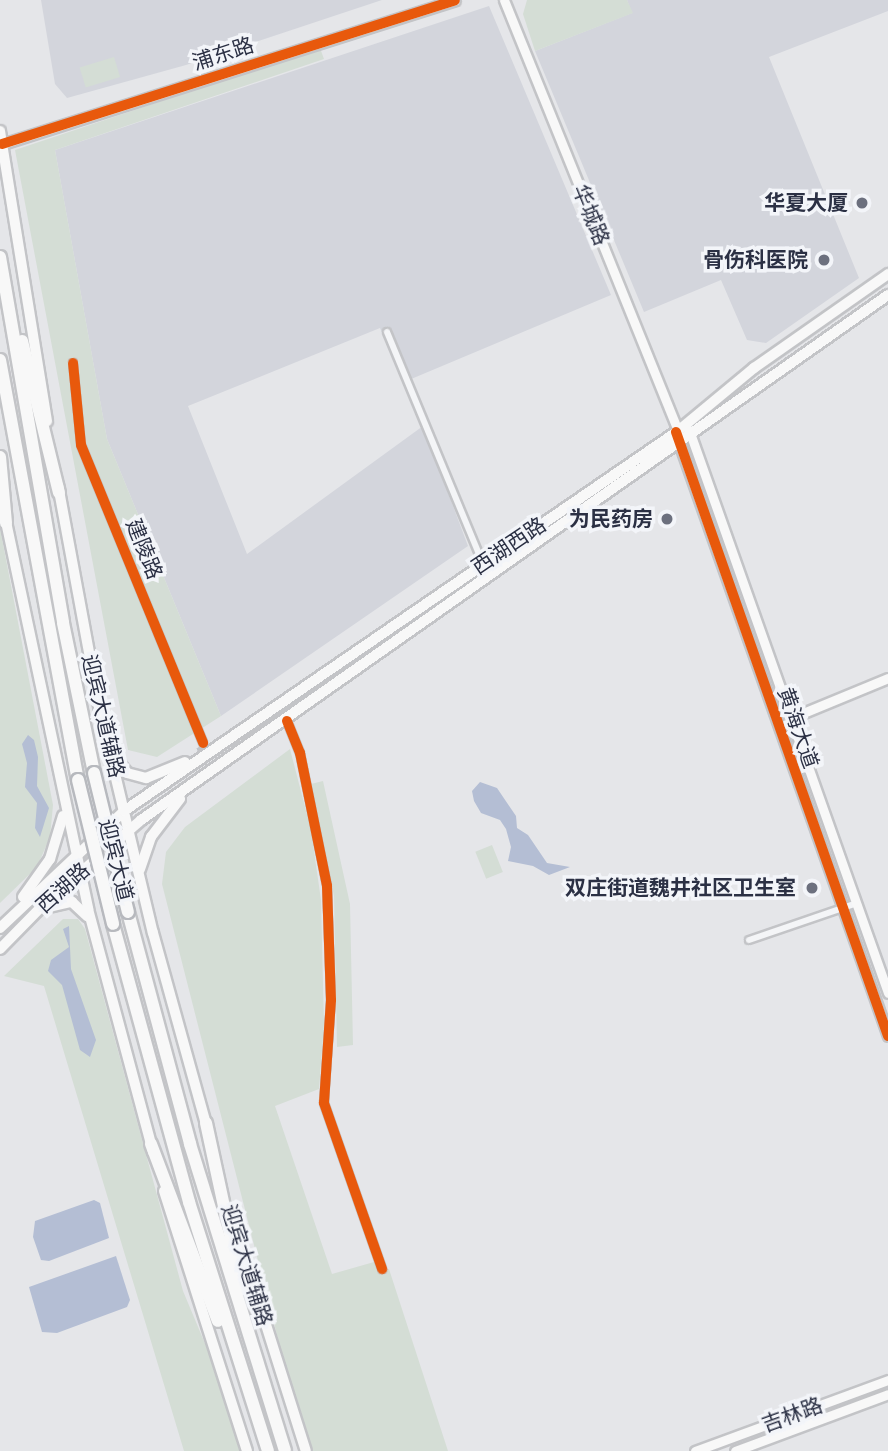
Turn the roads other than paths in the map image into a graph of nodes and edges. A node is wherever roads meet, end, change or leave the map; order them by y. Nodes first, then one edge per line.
1 (455, 0) edge
2 (504, 0) edge
3 (0, 131) edge
4 (2, 144) junction
5 (0, 247) edge
6 (0, 257) edge
7 (888, 274) edge
8 (888, 295) edge
9 (387, 332) dead end
10 (0, 360) edge
11 (73, 363) dead end
12 (680, 432) junction
13 (691, 436) junction
14 (0, 457) edge
15 (59, 493) junction
16 (0, 494) edge
17 (6, 523) junction
18 (483, 564) junction
19 (888, 678) edge
20 (274, 707) junction
21 (791, 718) junction
22 (287, 720) junction
23 (252, 745) junction
24 (204, 747) junction
25 (109, 748) junction
26 (60, 782) junction
27 (124, 811) junction
28 (128, 830) junction
29 (76, 855) junction
30 (80, 873) junction
31 (857, 904) junction
32 (842, 908) junction
33 (149, 919) junction
34 (0, 925) edge
35 (749, 940) dead end
36 (0, 950) edge
37 (100, 954) junction
38 (888, 993) edge
39 (888, 1036) edge
40 (206, 1124) junction
41 (151, 1144) junction
42 (382, 1269) dead end
43 (888, 1380) edge
44 (888, 1394) edge
45 (267, 1447) edge
46 (247, 1451) edge
47 (286, 1451) edge
48 (306, 1451) edge
49 (695, 1451) edge
50 (735, 1451) edge

1 - 4 street, 浦东路
2 - 12 street, 华城路
3 - 4 main road, 迎宾大道辅路
4 - 15 main road, 迎宾大道辅路
5 - 15 highway
6 - 47 highway, 迎宾大道, bridge
7 - 12 main road, 西湖西路
8 - 13 main road, 西湖西路
9 - 18 street
10 - 45 highway, 迎宾大道, bridge
11 - 24 street, 建陵路
12 - 13 main road, 西湖西路
12 - 18 main road, 西湖西路
12 - 22 main road, 西湖西路
12 - 32 street, 黄海大道
13 - 21 street, 黄海大道
14 - 17 highway
15 - 25 main road, 迎宾大道辅路
16 - 17 main road
17 - 26 main road
18 - 20 main road, 西湖西路
19 - 21 street
20 - 24 main road
20 - 27 main road, 西湖西路
21 - 31 street, 黄海大道
22 - 23 main road, 西湖西路
22 - 42 street
23 - 28 main road, 西湖西路
23 - 33 main road
24 - 25 main road
25 - 27 main road, 迎宾大道辅路
26 - 29 main road
26 - 34 main road
27 - 28 main road, 迎宾大道辅路
27 - 29 main road, 西湖路
28 - 30 main road, 西湖路
28 - 33 main road, 迎宾大道辅路
29 - 30 main road
29 - 34 main road, 西湖路
30 - 36 main road, 西湖路
30 - 37 main road
31 - 32 street
31 - 38 street, 黄海大道
32 - 35 street
32 - 39 street, 黄海大道
33 - 40 main road, 迎宾大道辅路
36 - 37 main road
37 - 41 main road
40 - 47 highway
40 - 48 main road, 迎宾大道辅路
41 - 45 highway
41 - 46 main road
43 - 49 street, 吉林路
44 - 50 street, 吉林路

